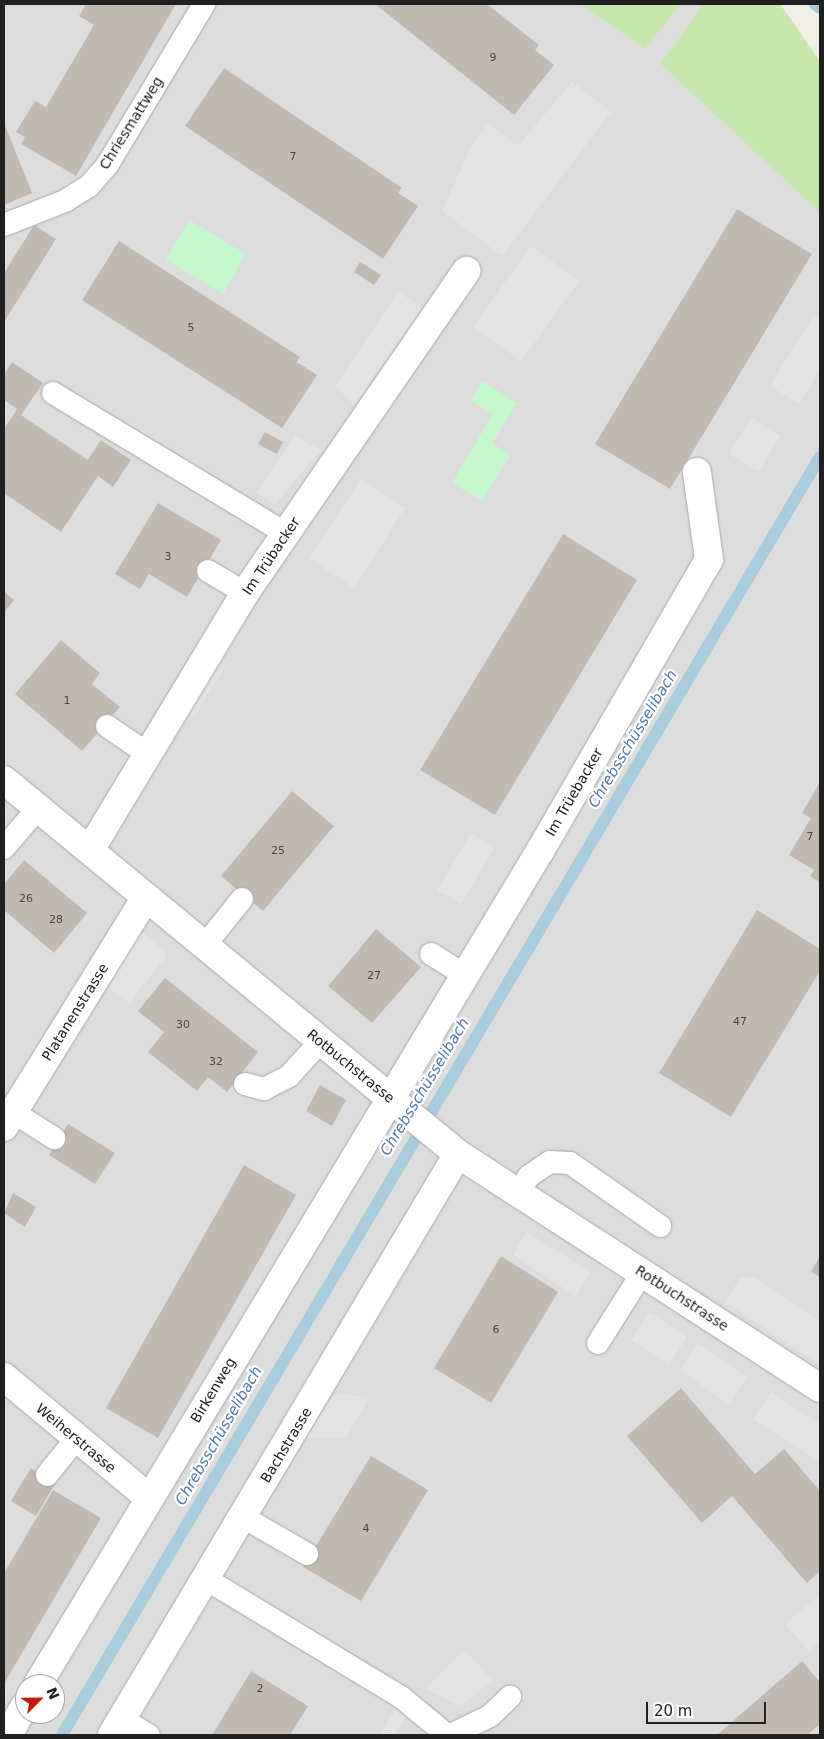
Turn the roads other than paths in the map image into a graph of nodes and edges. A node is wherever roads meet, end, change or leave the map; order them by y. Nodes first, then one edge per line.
1 (204, 4) edge
2 (4, 225) edge
3 (466, 271) dead end
4 (53, 393) dead end
5 (698, 472) dead end
6 (285, 533) junction
7 (208, 571) dead end
8 (245, 593) junction
9 (107, 726) dead end
10 (148, 754) junction
11 (4, 780) edge
12 (38, 808) junction
13 (4, 848) edge
14 (90, 850) junction
15 (146, 896) junction
16 (242, 899) dead end
17 (205, 946) junction
18 (431, 954) dead end
19 (464, 975) junction
20 (321, 1041) junction
21 (245, 1084) dead end
22 (398, 1104) junction
23 (9, 1120) edge
24 (54, 1138) dead end
25 (451, 1148) junction
26 (518, 1193) junction
27 (660, 1226) dead end
28 (642, 1273) junction
29 (598, 1343) dead end
30 (4, 1377) edge
31 (820, 1388) edge
32 (77, 1438) junction
33 (47, 1475) dead end
34 (149, 1498) junction
35 (243, 1517) junction
36 (307, 1554) dead end
37 (206, 1579) junction
38 (44, 1674) edge
39 (510, 1697) dead end
40 (15, 1723) edge
41 (117, 1727) edge
42 (8, 1735) edge
43 (149, 1735) edge
44 (449, 1735) edge

1 - 2 lane, Chriesmattweg
3 - 6 street, Im Trübacker
4 - 6 lane
5 - 19 street, Im Trüebacker
6 - 8 street, Im Trübacker
7 - 8 lane
8 - 10 street, Im Trübacker
9 - 10 lane
10 - 14 street, Im Trübacker
11 - 12 street, Rotbuchstrasse
12 - 13 lane
12 - 14 street, Rotbuchstrasse
14 - 15 street, Rotbuchstrasse
15 - 17 street, Rotbuchstrasse
15 - 23 street, Platanenstrasse
16 - 17 lane
17 - 20 street, Rotbuchstrasse
18 - 19 lane
19 - 22 street, Im Trüebacker
20 - 21 lane
20 - 22 street, Rotbuchstrasse
22 - 25 street, Rotbuchstrasse
22 - 34 street, Birkenweg
23 - 24 lane
25 - 26 street, Rotbuchstrasse
25 - 35 street, Bachstrasse
26 - 27 lane
26 - 28 street, Rotbuchstrasse
28 - 29 lane
28 - 31 street, Rotbuchstrasse
30 - 32 street, Weiherstrasse
32 - 33 lane
32 - 34 street, Weiherstrasse
34 - 38 street, Birkenweg
35 - 36 lane
35 - 37 street, Bachstrasse
37 - 41 street, Bachstrasse
37 - 44 lane
39 - 44 lane
40 - 42 street
41 - 43 lane

